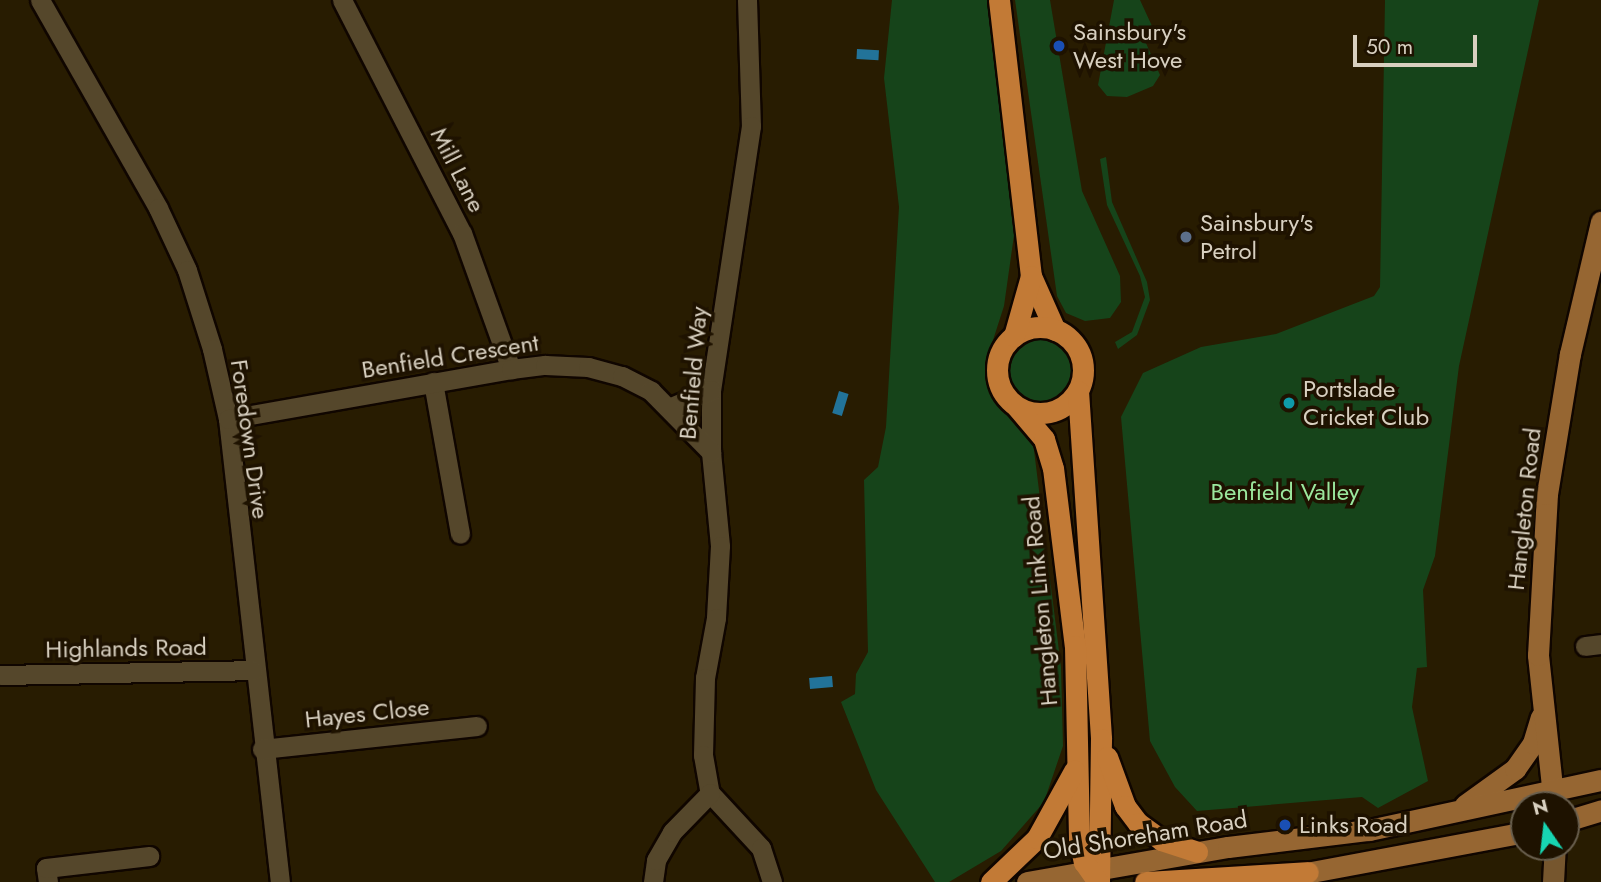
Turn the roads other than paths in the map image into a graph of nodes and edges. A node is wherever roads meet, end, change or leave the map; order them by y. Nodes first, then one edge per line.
1 (40, 0) edge
2 (342, 0) edge
3 (747, 0) edge
4 (999, 0) edge
5 (1601, 222) edge
6 (1031, 276) junction
7 (1055, 330) junction
8 (1014, 336) junction
9 (511, 369) junction
10 (433, 383) junction
11 (711, 390) junction
12 (1078, 391) junction
13 (671, 407) junction
14 (1017, 407) junction
15 (228, 419) junction
16 (710, 452) junction
17 (460, 534) dead end
18 (253, 670) junction
19 (0, 675) edge
20 (1543, 701) junction
21 (477, 726) dead end
22 (1101, 739) junction
23 (262, 749) junction
24 (1077, 763) junction
25 (1601, 780) edge
26 (1553, 791) edge
27 (1572, 791) edge
28 (710, 793) junction
29 (1510, 805) edge
30 (1601, 810) edge
31 (1580, 817) edge
32 (1433, 818) junction
33 (1510, 835) edge
34 (1196, 852) junction
35 (149, 856) dead end
36 (1554, 861) edge
37 (1308, 872) junction
38 (1097, 875) edge
39 (48, 882) edge
40 (281, 882) edge
41 (653, 882) edge
42 (772, 882) edge
43 (991, 882) edge
44 (1027, 882) edge
45 (1145, 882) edge
46 (1258, 882) edge
47 (1553, 882) edge

1 - 15 street, Foredown Drive
2 - 9 street, Mill Lane
3 - 11 street, Benfield Way
4 - 6 highway
5 - 20 main road, Hangleton Road
6 - 7 highway
6 - 8 highway
7 - 8 highway
7 - 12 highway
8 - 14 highway
9 - 10 street, Benfield Crescent
9 - 13 street, Benfield Crescent
10 - 15 street, Benfield Crescent
10 - 17 street
11 - 13 street
11 - 16 street, Benfield Way
12 - 14 highway
12 - 22 highway, Hangleton Link Road
13 - 16 street, Benfield Crescent
14 - 24 highway, Hangleton Link Road
15 - 18 street, Foredown Drive
16 - 28 street, Benfield Way
18 - 19 street, Highlands Road
18 - 23 street, Foredown Drive
20 - 26 main road, Hangleton Road
20 - 32 main road
21 - 23 street, Hayes Close
22 - 34 highway
22 - 38 highway, Hangleton Link Road
23 - 40 street, Foredown Drive
24 - 38 highway, Hangleton Link Road
24 - 43 highway
25 - 27 main road, Old Shoreham Road
28 - 41 street
28 - 42 street
29 - 32 main road, Old Shoreham Road
30 - 31 main road
32 - 34 main road, Old Shoreham Road
33 - 37 main road
34 - 38 main road, Old Shoreham Road
35 - 39 street
36 - 47 main road
37 - 45 highway
37 - 46 main road
38 - 44 main road, Old Shoreham Road

